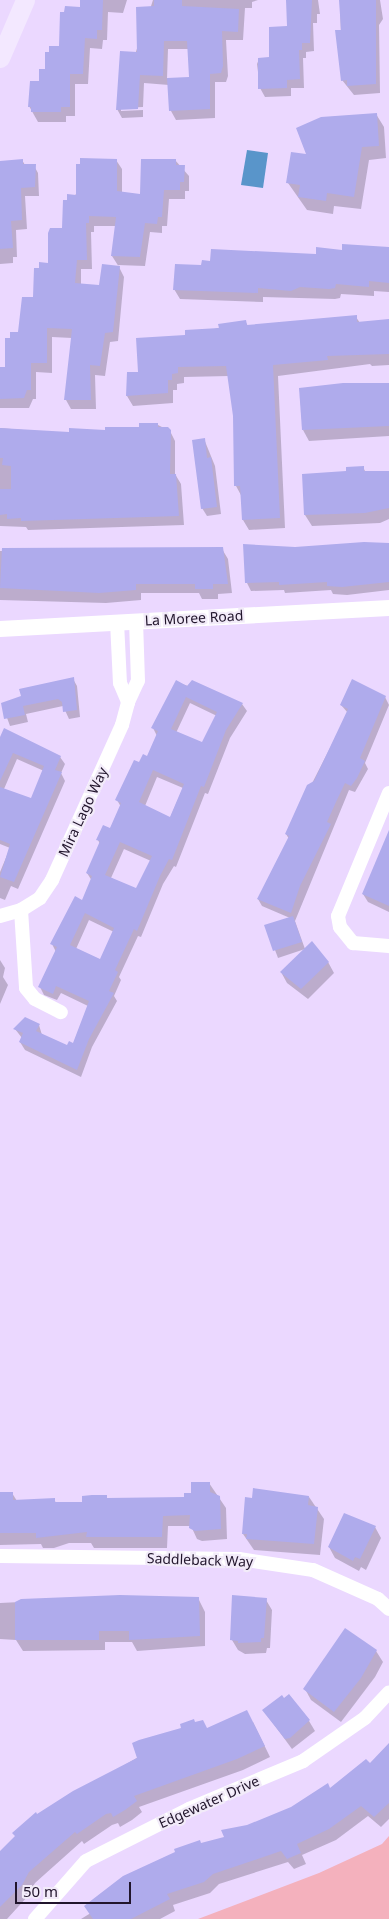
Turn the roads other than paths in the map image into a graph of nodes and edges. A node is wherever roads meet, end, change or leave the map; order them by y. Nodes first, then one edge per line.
1 (25, 0) edge
2 (0, 58) edge
3 (389, 608) edge
4 (136, 621) junction
5 (117, 622) junction
6 (0, 629) edge
7 (128, 702) junction
8 (389, 793) edge
9 (21, 910) junction
10 (0, 916) edge
11 (389, 946) edge
12 (61, 1012) dead end
13 (0, 1556) edge
14 (389, 1609) edge
15 (389, 1692) edge
16 (35, 1919) edge

1 - 2 main road
3 - 4 street, La Moree Road
4 - 5 street, La Moree Road
4 - 7 street, Mira Lago Way
5 - 6 street, La Moree Road
5 - 7 street
7 - 9 street, Mira Lago Way
8 - 11 street
9 - 10 street, Mira Lago Way
9 - 12 street
13 - 14 street, Saddleback Way
15 - 16 street, Edgewater Drive

